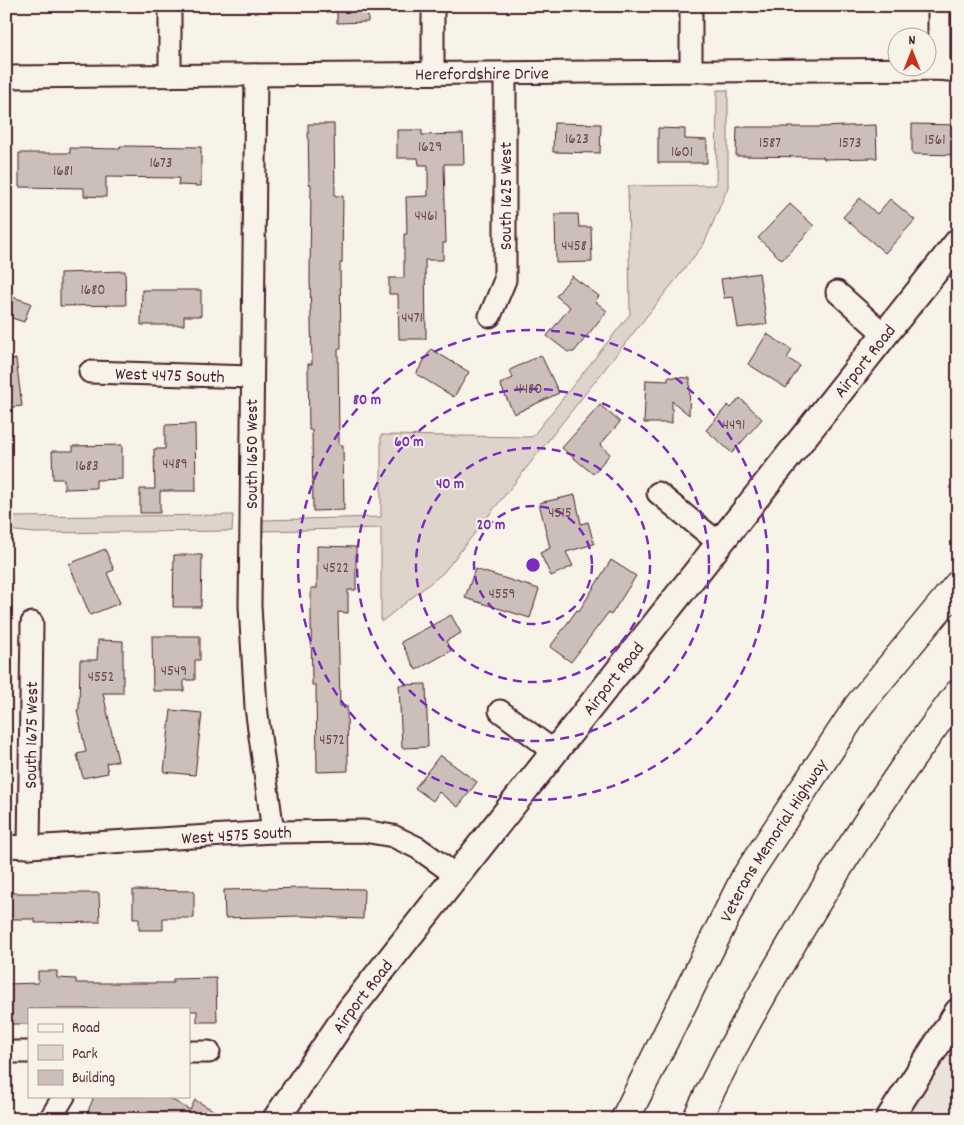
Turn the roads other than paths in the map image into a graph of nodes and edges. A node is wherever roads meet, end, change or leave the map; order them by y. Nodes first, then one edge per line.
1 (170, 6) edge
2 (433, 6) edge
3 (691, 6) edge
4 (939, 6) edge
5 (948, 70) edge
6 (691, 71) junction
7 (433, 73) junction
8 (505, 73) junction
9 (256, 75) junction
10 (170, 76) junction
11 (6, 77) edge
12 (958, 242) edge
13 (837, 292) dead end
14 (490, 316) dead end
15 (885, 334) junction
16 (90, 372) dead end
17 (252, 376) junction
18 (658, 493) dead end
19 (720, 544) junction
20 (958, 585) edge
21 (32, 623) dead end
22 (958, 694) edge
23 (500, 711) dead end
24 (555, 752) junction
25 (273, 832) junction
26 (6, 846) edge
27 (29, 847) junction
28 (457, 876) junction
29 (958, 1012) edge
30 (6, 1052) edge
31 (28, 1052) edge
32 (63, 1098) edge
33 (50, 1119) edge
34 (276, 1119) edge
35 (624, 1119) edge
36 (697, 1119) edge
37 (889, 1119) edge

1 - 10 street
2 - 7 street
3 - 6 street
4 - 5 street
5 - 6 street, Herefordshire Drive
6 - 8 street, Herefordshire Drive
7 - 8 street, Herefordshire Drive
7 - 9 street, Herefordshire Drive
8 - 14 street, South 1625 West
9 - 10 street, Herefordshire Drive
9 - 17 street, South 1650 West
10 - 11 street, Herefordshire Drive
12 - 15 street, Airport Road
13 - 15 street
15 - 19 street, Airport Road
16 - 17 street, West 4475 South
17 - 25 street, South 1650 West
18 - 19 street
19 - 24 street, Airport Road
20 - 35 highway, Veterans Memorial Highway
21 - 27 street, South 1675 West
22 - 36 highway
23 - 24 street
24 - 28 street, Airport Road
25 - 27 street, West 4575 South
25 - 28 street, West 4575 South
26 - 27 street, West 4575 South
28 - 34 street, Airport Road
29 - 37 street
30 - 31 street
32 - 33 street

